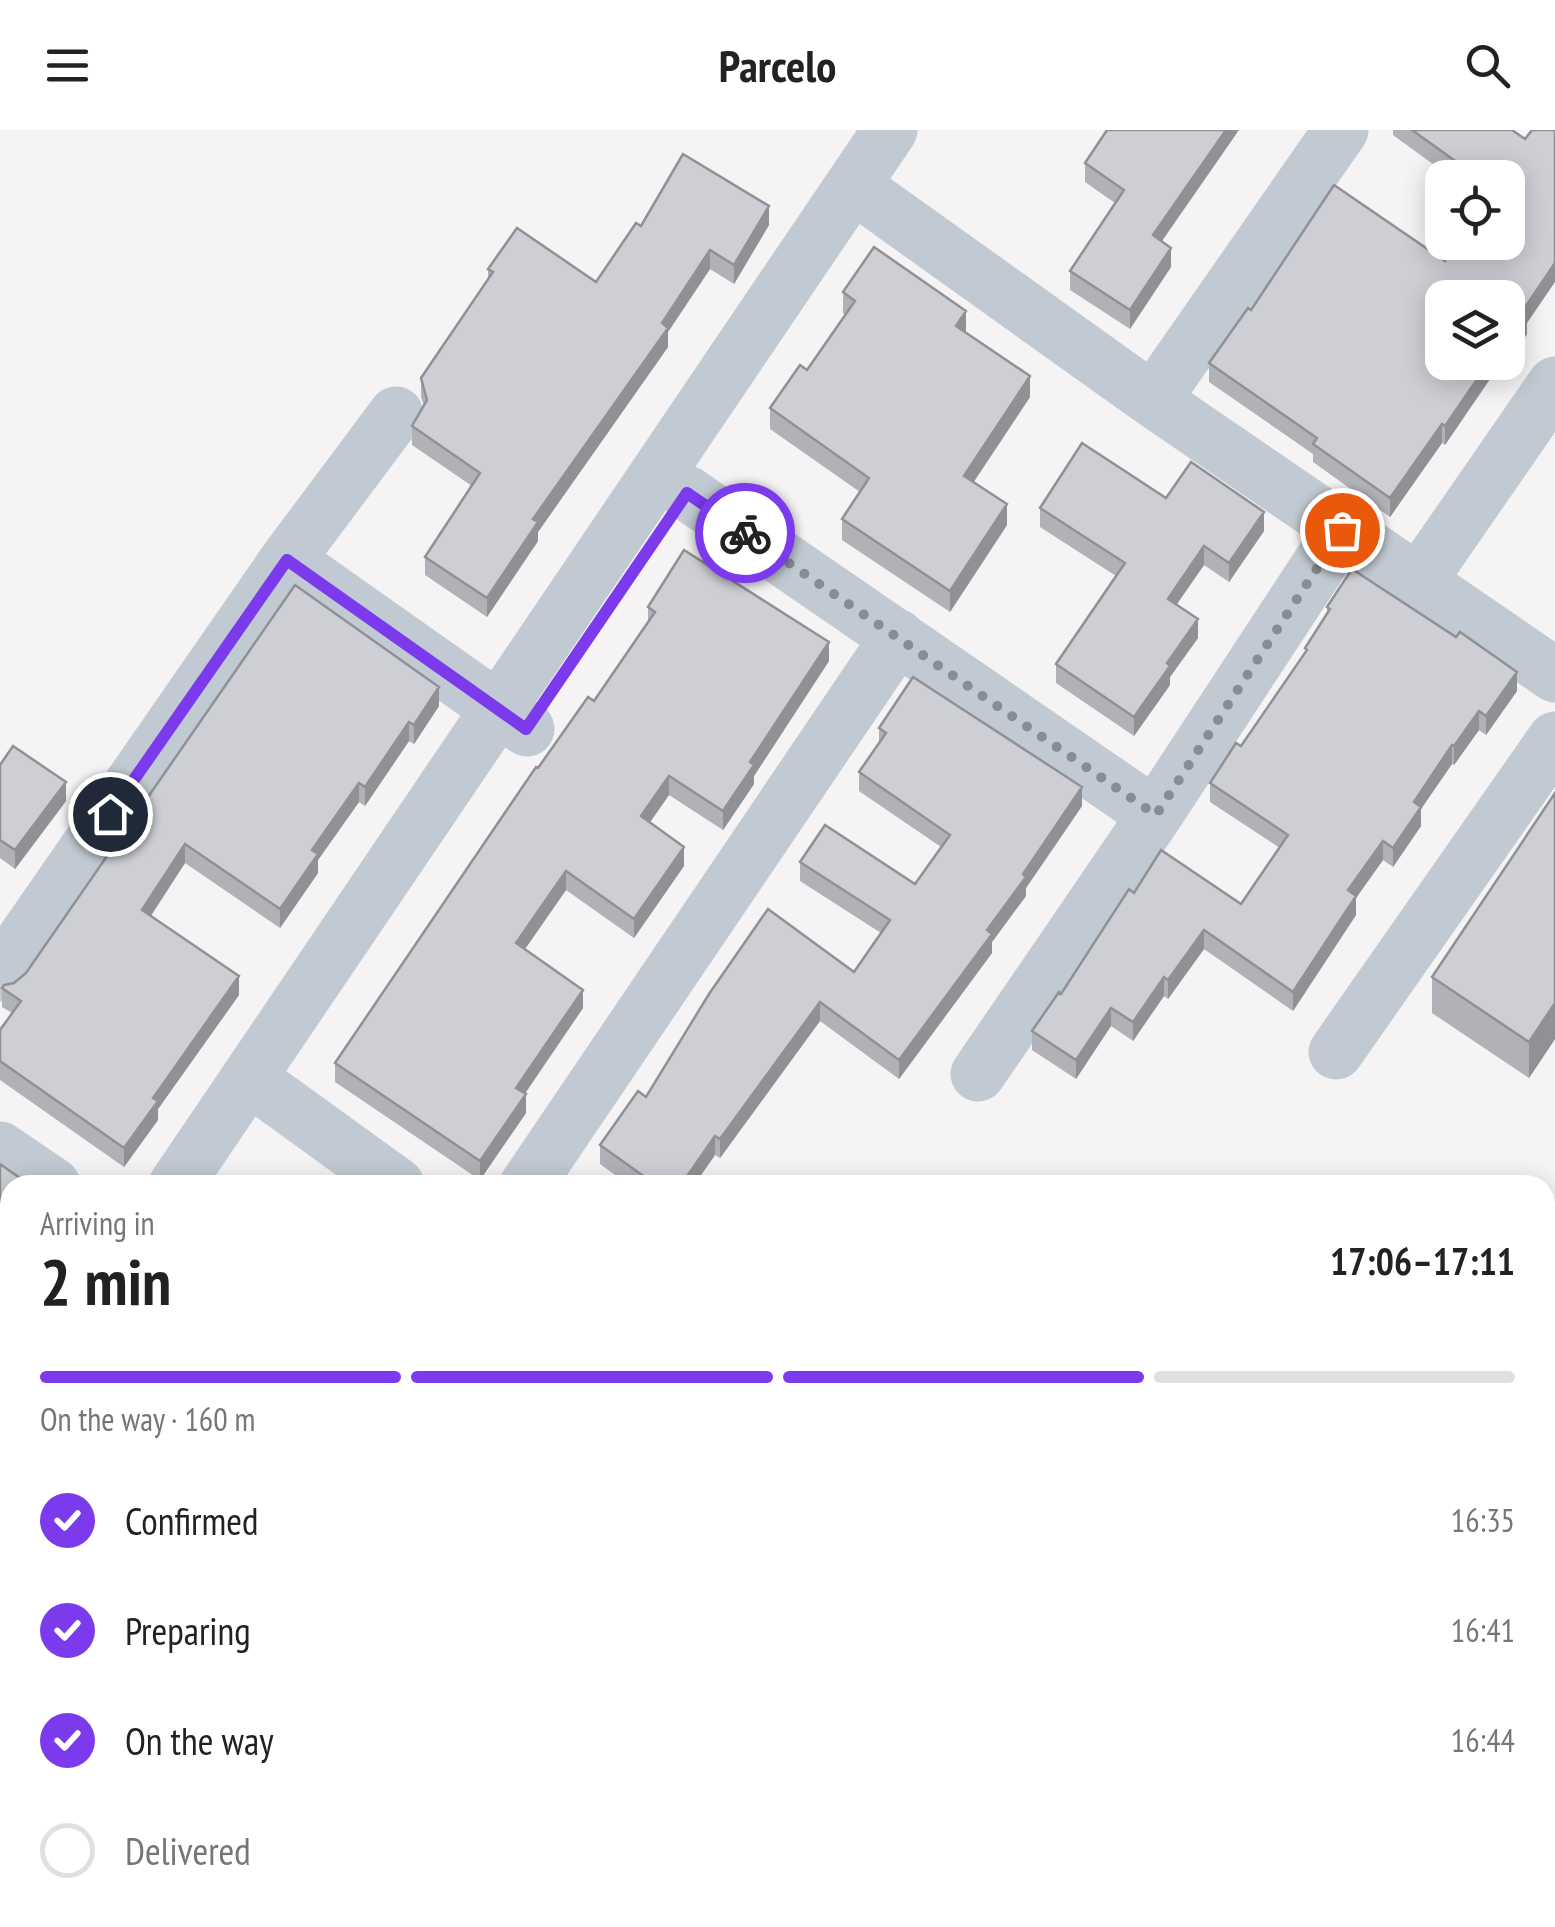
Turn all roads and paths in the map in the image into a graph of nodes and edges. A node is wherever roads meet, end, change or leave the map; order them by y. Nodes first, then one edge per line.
1 (890, 130) edge
2 (917, 130) edge
3 (1341, 130) edge
4 (870, 197) junction
5 (1555, 384) edge
6 (1153, 400) junction
7 (396, 414) dead end
8 (687, 493) junction
9 (1342, 530) junction
10 (287, 560) junction
11 (1418, 582) junction
12 (898, 637) junction
13 (1555, 675) edge
14 (513, 720) junction
15 (1555, 739) edge
16 (1156, 815) junction
17 (0, 974) edge
18 (1336, 1052) dead end
19 (978, 1074) dead end
20 (262, 1088) junction
21 (0, 1149) edge
22 (38, 1175) edge
23 (185, 1175) edge
24 (221, 1175) edge
25 (383, 1175) edge
26 (534, 1175) edge

1 - 14 street
2 - 4 street
3 - 6 street
4 - 6 street
4 - 8 street
5 - 11 street
6 - 9 street
7 - 10 street
8 - 12 street
8 - 14 street
9 - 11 street
9 - 16 street
10 - 14 street
10 - 17 street
11 - 13 street
12 - 16 street
12 - 26 street
14 - 20 street
15 - 18 street
16 - 19 street
20 - 23 street
20 - 24 street
20 - 25 street
21 - 22 street

